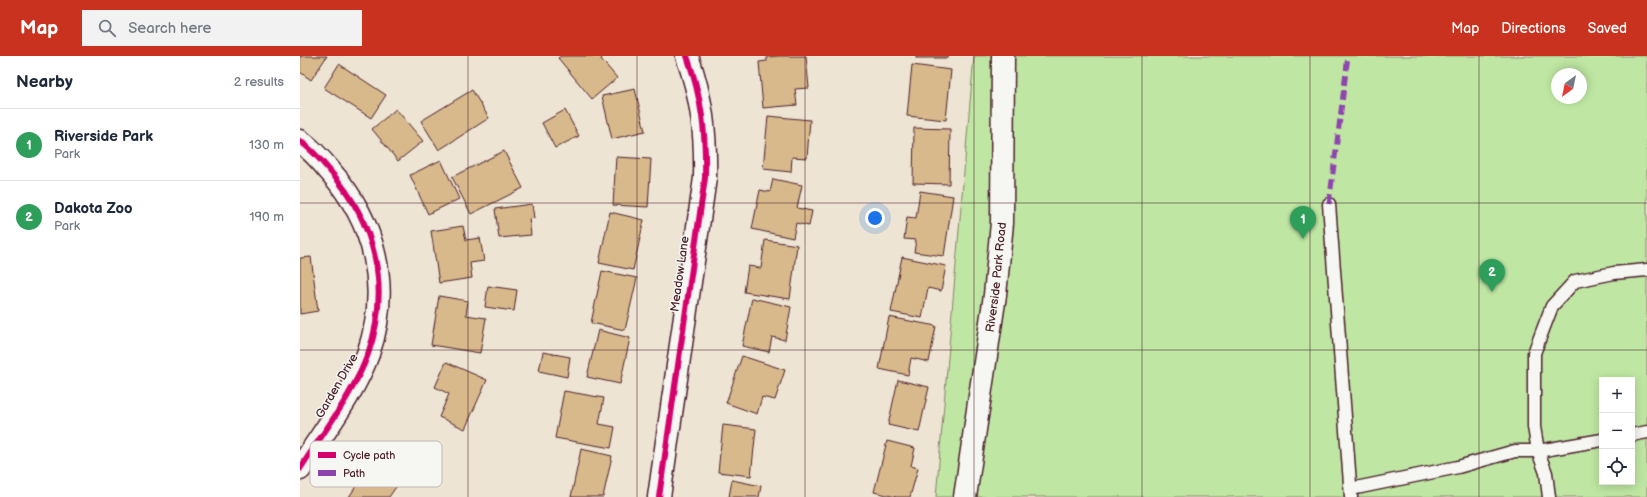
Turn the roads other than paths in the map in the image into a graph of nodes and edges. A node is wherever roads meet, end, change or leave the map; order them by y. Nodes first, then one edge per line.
1 (687, 56) edge
2 (1003, 56) edge
3 (300, 142) edge
4 (1330, 204) dead end
5 (1647, 270) edge
6 (1647, 432) edge
7 (1635, 434) edge
8 (318, 441) edge
9 (1599, 441) edge
10 (1538, 451) junction
11 (310, 453) edge
12 (300, 469) edge
13 (1351, 493) edge
14 (659, 497) edge
15 (965, 497) edge
16 (1549, 497) edge

1 - 14 street, Meadow Lane
2 - 15 street, Riverside Park Road
3 - 8 street, Garden Drive
4 - 13 lane
5 - 10 lane
6 - 7 lane
9 - 10 lane
10 - 13 lane
10 - 16 lane
11 - 12 street, Garden Drive

